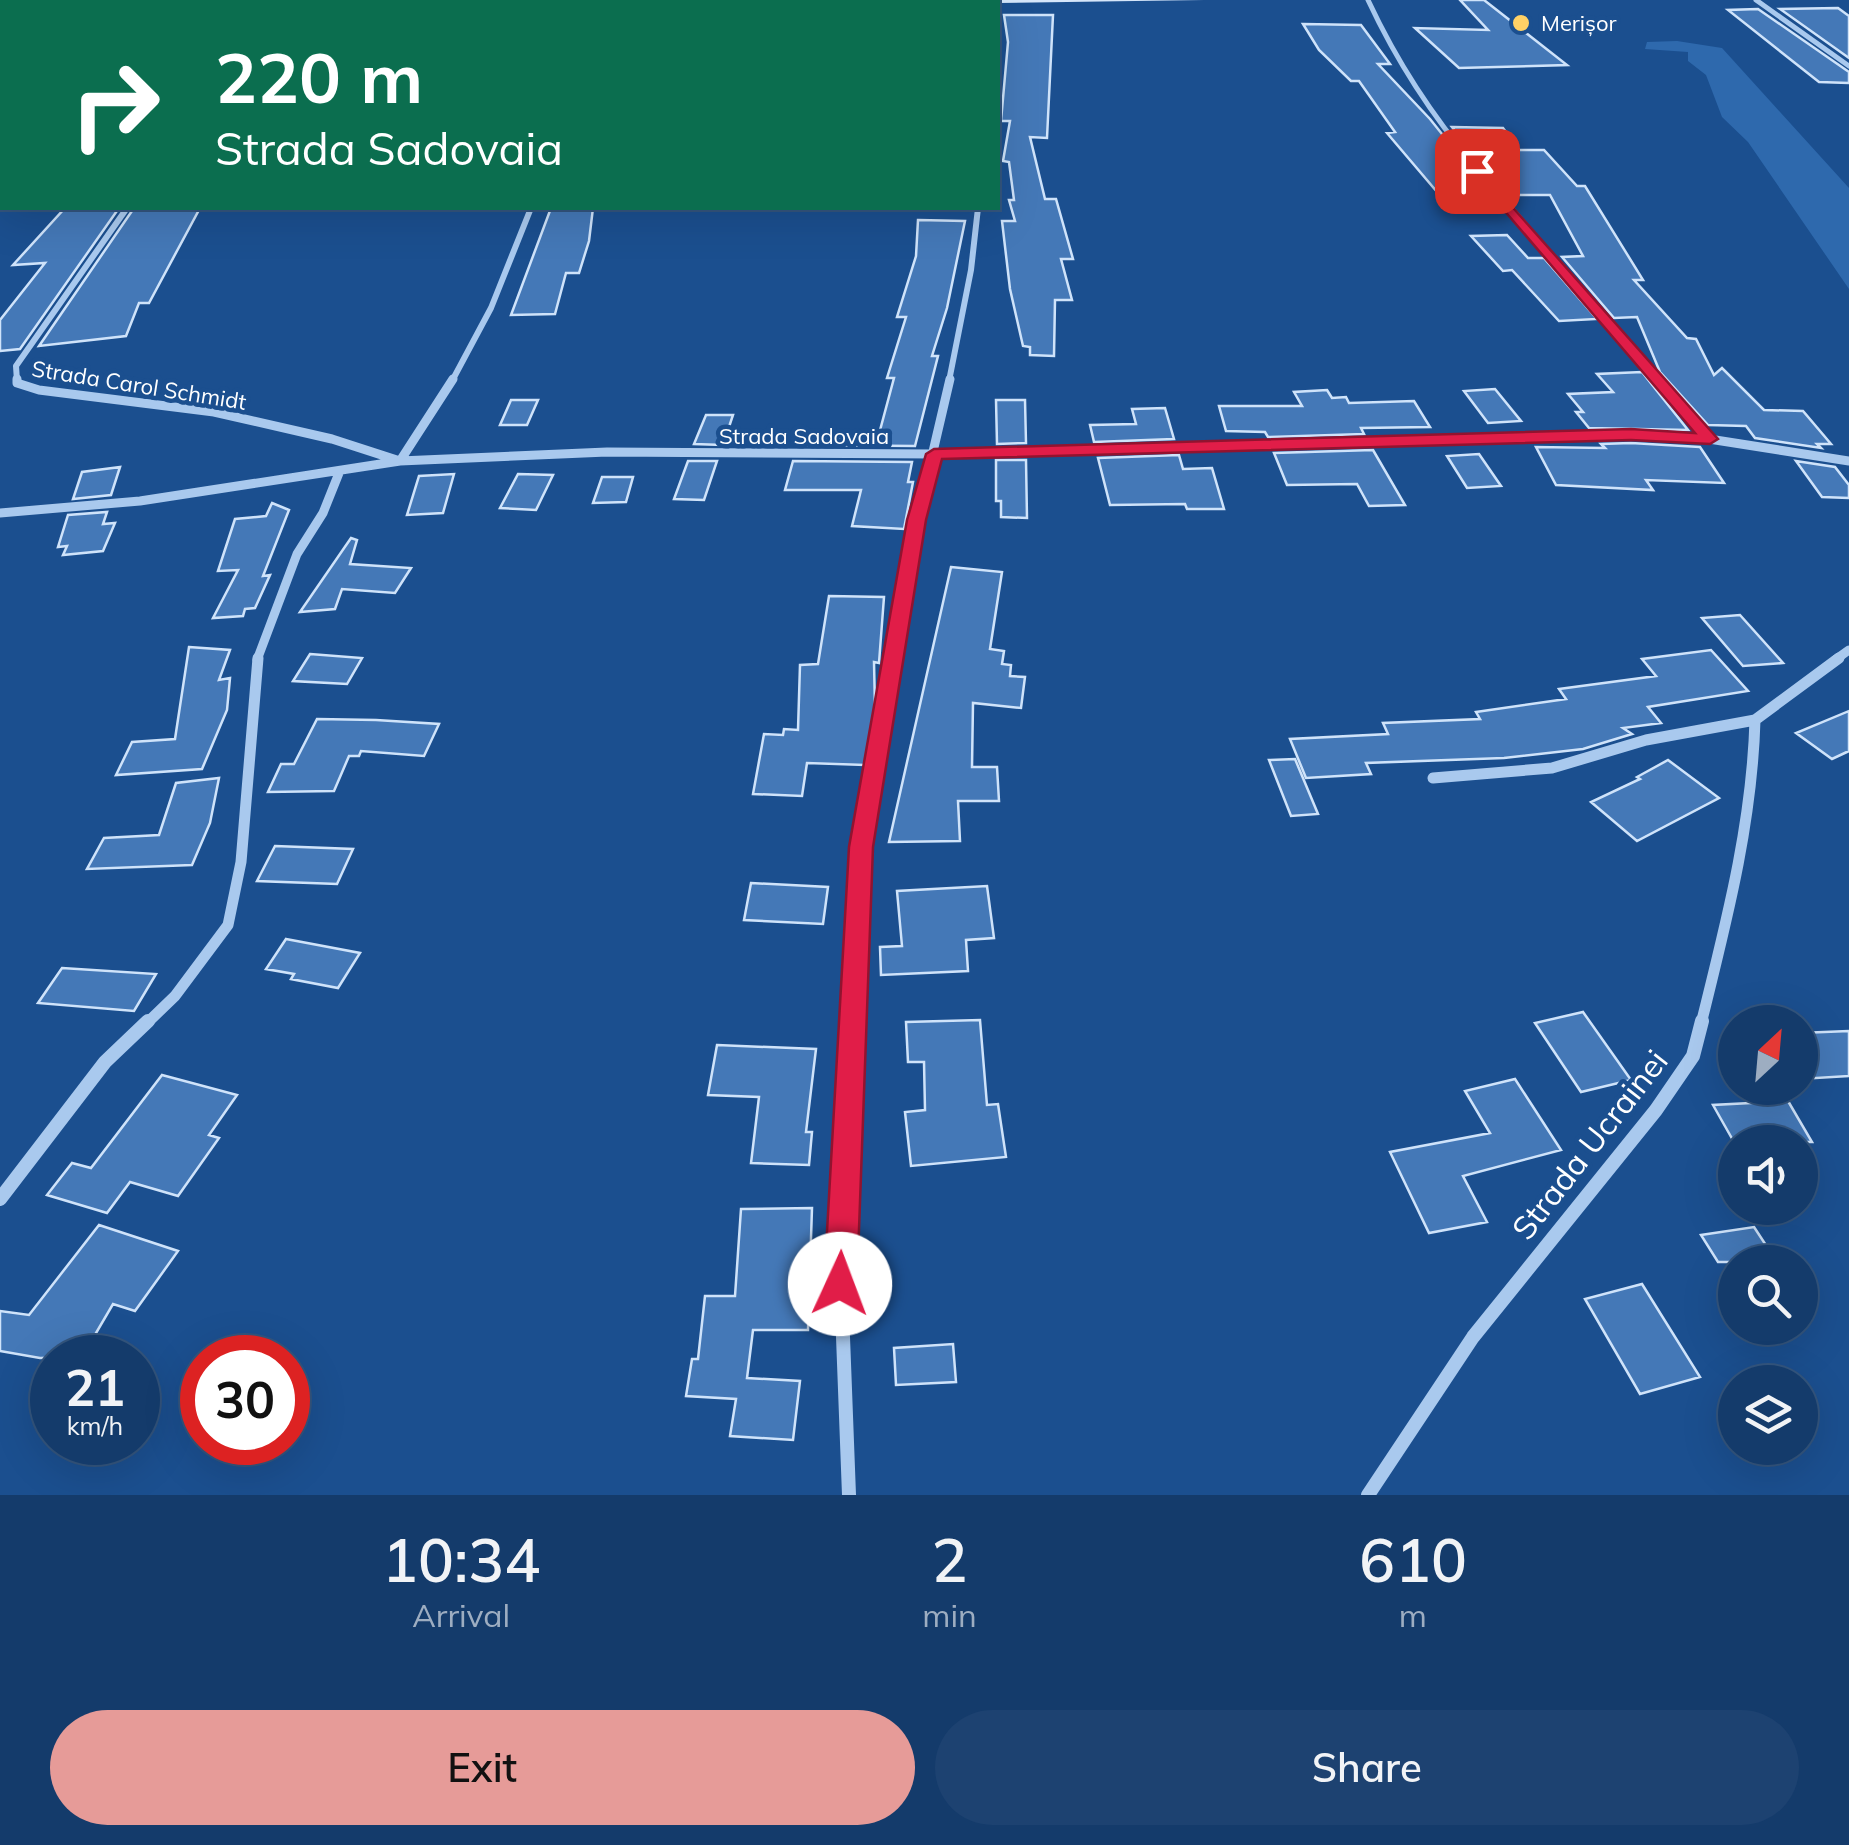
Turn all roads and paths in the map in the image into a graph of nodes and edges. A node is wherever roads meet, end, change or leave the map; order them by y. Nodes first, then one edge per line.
1 (1200, 0) edge
2 (1368, 0) edge
3 (1756, 0) edge
4 (1000, 1) edge
5 (1849, 66) edge
6 (126, 210) edge
7 (530, 210) edge
8 (978, 210) edge
9 (1710, 439) junction
10 (934, 454) junction
11 (400, 461) junction
12 (1849, 462) edge
13 (339, 474) junction
14 (0, 513) edge
15 (1849, 650) edge
16 (1755, 720) junction
17 (1433, 778) dead end
18 (0, 1199) edge
19 (849, 1495) edge
20 (1368, 1495) edge

1 - 4 street
2 - 9 street
3 - 5 street
6 - 11 street, Strada Carol Schmidt
7 - 11 street
8 - 10 street
9 - 10 street, Strada Sadovaia
9 - 12 street, Strada Sadovaia
10 - 11 street, Strada Sadovaia
10 - 19 street
11 - 13 street, Strada Sadovaia
13 - 14 street, Strada Sadovaia
13 - 18 street
15 - 16 street
16 - 17 street
16 - 20 street, Strada Ucrainei

